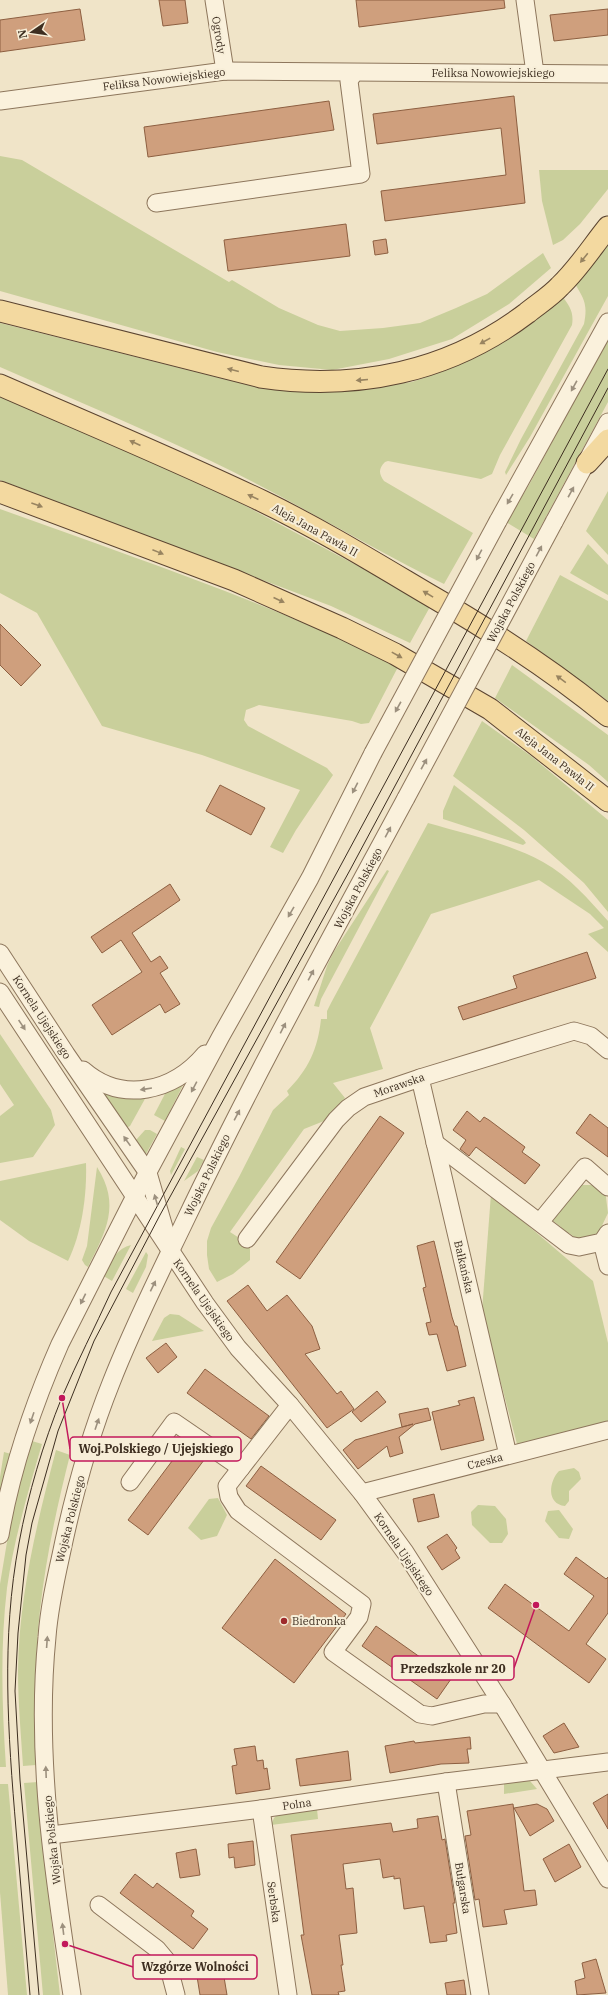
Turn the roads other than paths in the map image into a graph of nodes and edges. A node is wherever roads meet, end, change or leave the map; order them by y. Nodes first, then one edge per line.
1 (214, 0) edge
2 (525, 0) edge
3 (225, 70) junction
4 (354, 73) junction
5 (535, 73) junction
6 (608, 74) edge
7 (0, 101) edge
8 (156, 204) dead end
9 (608, 227) edge
10 (0, 311) edge
11 (608, 322) edge
12 (0, 385) edge
13 (608, 422) edge
14 (608, 440) edge
15 (587, 463) junction
16 (0, 492) edge
17 (603, 710) edge
18 (608, 801) edge
19 (0, 953) edge
20 (0, 992) edge
21 (221, 1036) junction
22 (608, 1050) edge
23 (66, 1054) junction
24 (420, 1078) junction
25 (435, 1144) junction
26 (148, 1173) junction
27 (608, 1187) edge
28 (136, 1196) junction
29 (540, 1222) junction
30 (605, 1238) edge
31 (247, 1239) dead end
32 (170, 1251) junction
33 (608, 1266) edge
34 (290, 1405) junction
35 (608, 1430) edge
36 (508, 1455) junction
37 (241, 1468) junction
38 (130, 1482) dead end
39 (362, 1493) junction
40 (0, 1535) edge
41 (502, 1704) junction
42 (608, 1762) edge
43 (542, 1770) junction
44 (446, 1782) junction
45 (261, 1809) junction
46 (51, 1836) junction
47 (608, 1879) edge
48 (99, 1904) dead end
49 (72, 1995) edge
50 (176, 1995) edge
51 (288, 1995) edge
52 (480, 1995) edge

1 - 3 street, Ogrody
2 - 5 street
3 - 4 street, Feliksa Nowowiejskiego
3 - 7 street, Feliksa Nowowiejskiego
4 - 5 street, Feliksa Nowowiejskiego
4 - 8 street
5 - 6 street, Feliksa Nowowiejskiego
9 -> 10 main road
11 -> 21 street, bridge
17 -> 12 main road, Aleja Jana Pawła II
13 - 15 street, Wojska Polskiego
14 - 15 main road
32 -> 15 street, Wojska Polskiego, bridge
16 -> 18 main road, Aleja Jana Pawła II
19 - 23 street, Kornela Ujejskiego
20 -> 28 street, Kornela Ujejskiego
21 -> 23 street
21 -> 26 street
22 - 24 street, Morawska
26 -> 23 street, Kornela Ujejskiego
24 - 25 street, Bałkańska
24 - 31 street, Morawska
25 - 29 street
25 - 36 street, Bałkańska
26 - 28 street
32 -> 26 street, Kornela Ujejskiego
27 - 29 street
28 - 32 street, Kornela Ujejskiego
28 -> 40 street
29 - 30 street
30 - 33 street
32 - 34 street, Kornela Ujejskiego
46 -> 32 street, Wojska Polskiego
34 - 37 street
34 - 39 street, Kornela Ujejskiego
35 - 36 street, Czeska
36 - 39 street, Czeska
37 - 38 street
37 - 41 street
39 - 41 street, Kornela Ujejskiego
41 - 43 street, Kornela Ujejskiego
42 - 43 street, Polna
43 - 44 street, Polna
43 - 47 street, Kornela Ujejskiego
44 - 45 street, Polna
44 - 52 street, Bułgarska
45 - 46 street, Polna
45 - 51 street, Serbska
49 -> 46 street, Wojska Polskiego
48 - 50 street

